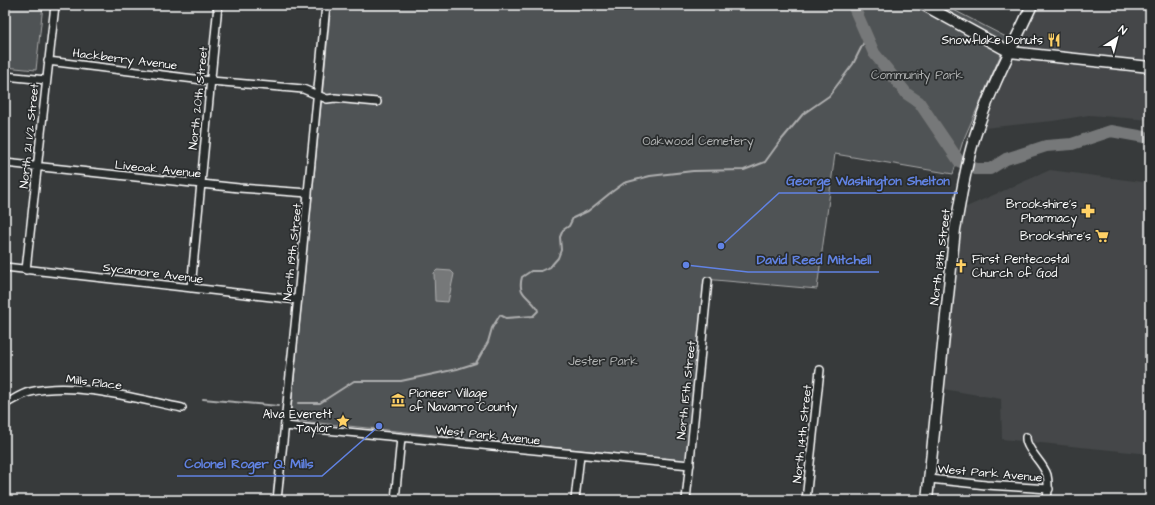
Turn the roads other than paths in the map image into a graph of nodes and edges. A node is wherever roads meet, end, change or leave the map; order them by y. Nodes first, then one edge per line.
1 (55, 5) edge
2 (218, 5) edge
3 (326, 5) edge
4 (924, 5) edge
5 (1032, 5) edge
6 (1010, 52) junction
7 (48, 61) junction
8 (1150, 67) edge
9 (5, 76) edge
10 (46, 80) junction
11 (211, 81) junction
12 (318, 95) junction
13 (377, 102) dead end
14 (5, 163) edge
15 (37, 166) junction
16 (201, 184) junction
17 (308, 194) junction
18 (5, 268) edge
19 (26, 270) junction
20 (708, 281) dead end
21 (191, 288) junction
22 (298, 300) junction
23 (820, 370) dead end
24 (5, 404) edge
25 (182, 408) dead end
26 (285, 426) junction
27 (1026, 437) dead end
28 (401, 438) junction
29 (580, 455) junction
30 (690, 465) junction
31 (930, 479) junction
32 (1048, 489) junction
33 (277, 500) edge
34 (395, 500) edge
35 (575, 500) edge
36 (686, 500) edge
37 (806, 500) edge
38 (927, 500) edge
39 (1047, 500) edge

1 - 7 street, North 21 1/2 Street
2 - 11 street, North 20th Street
3 - 12 street, North 19th Street
4 - 6 street
5 - 6 street, North 13th Street
6 - 8 street
6 - 31 street, North 13th Street
7 - 10 street, North 21 1/2 Street
7 - 11 street, Hackberry Avenue
9 - 10 street
10 - 15 street, North 21 1/2 Street
11 - 12 street, Hackberry Avenue
11 - 16 street, North 20th Street
12 - 13 street
12 - 17 street, North 19th Street
14 - 15 street, Liveoak Avenue
15 - 16 street, Liveoak Avenue
15 - 19 street, North 21 1/2 Street
16 - 17 street, Liveoak Avenue
16 - 21 street, North 20th Street
17 - 22 street, North 19th Street
18 - 19 street, Sycamore Avenue
19 - 21 street, Sycamore Avenue
20 - 30 street, North 15th Street
21 - 22 street, Sycamore Avenue
22 - 26 street, North 19th Street
23 - 37 street, North 14th Street
24 - 25 street, Mills Place
26 - 28 street, West Park Avenue
26 - 33 street, North 19th Street
27 - 32 street
28 - 29 street, West Park Avenue
28 - 34 street
29 - 30 street, West Park Avenue
29 - 35 street
30 - 36 street, North 15th Street
31 - 32 street, West Park Avenue
31 - 38 street, North 13th Street
32 - 39 street

